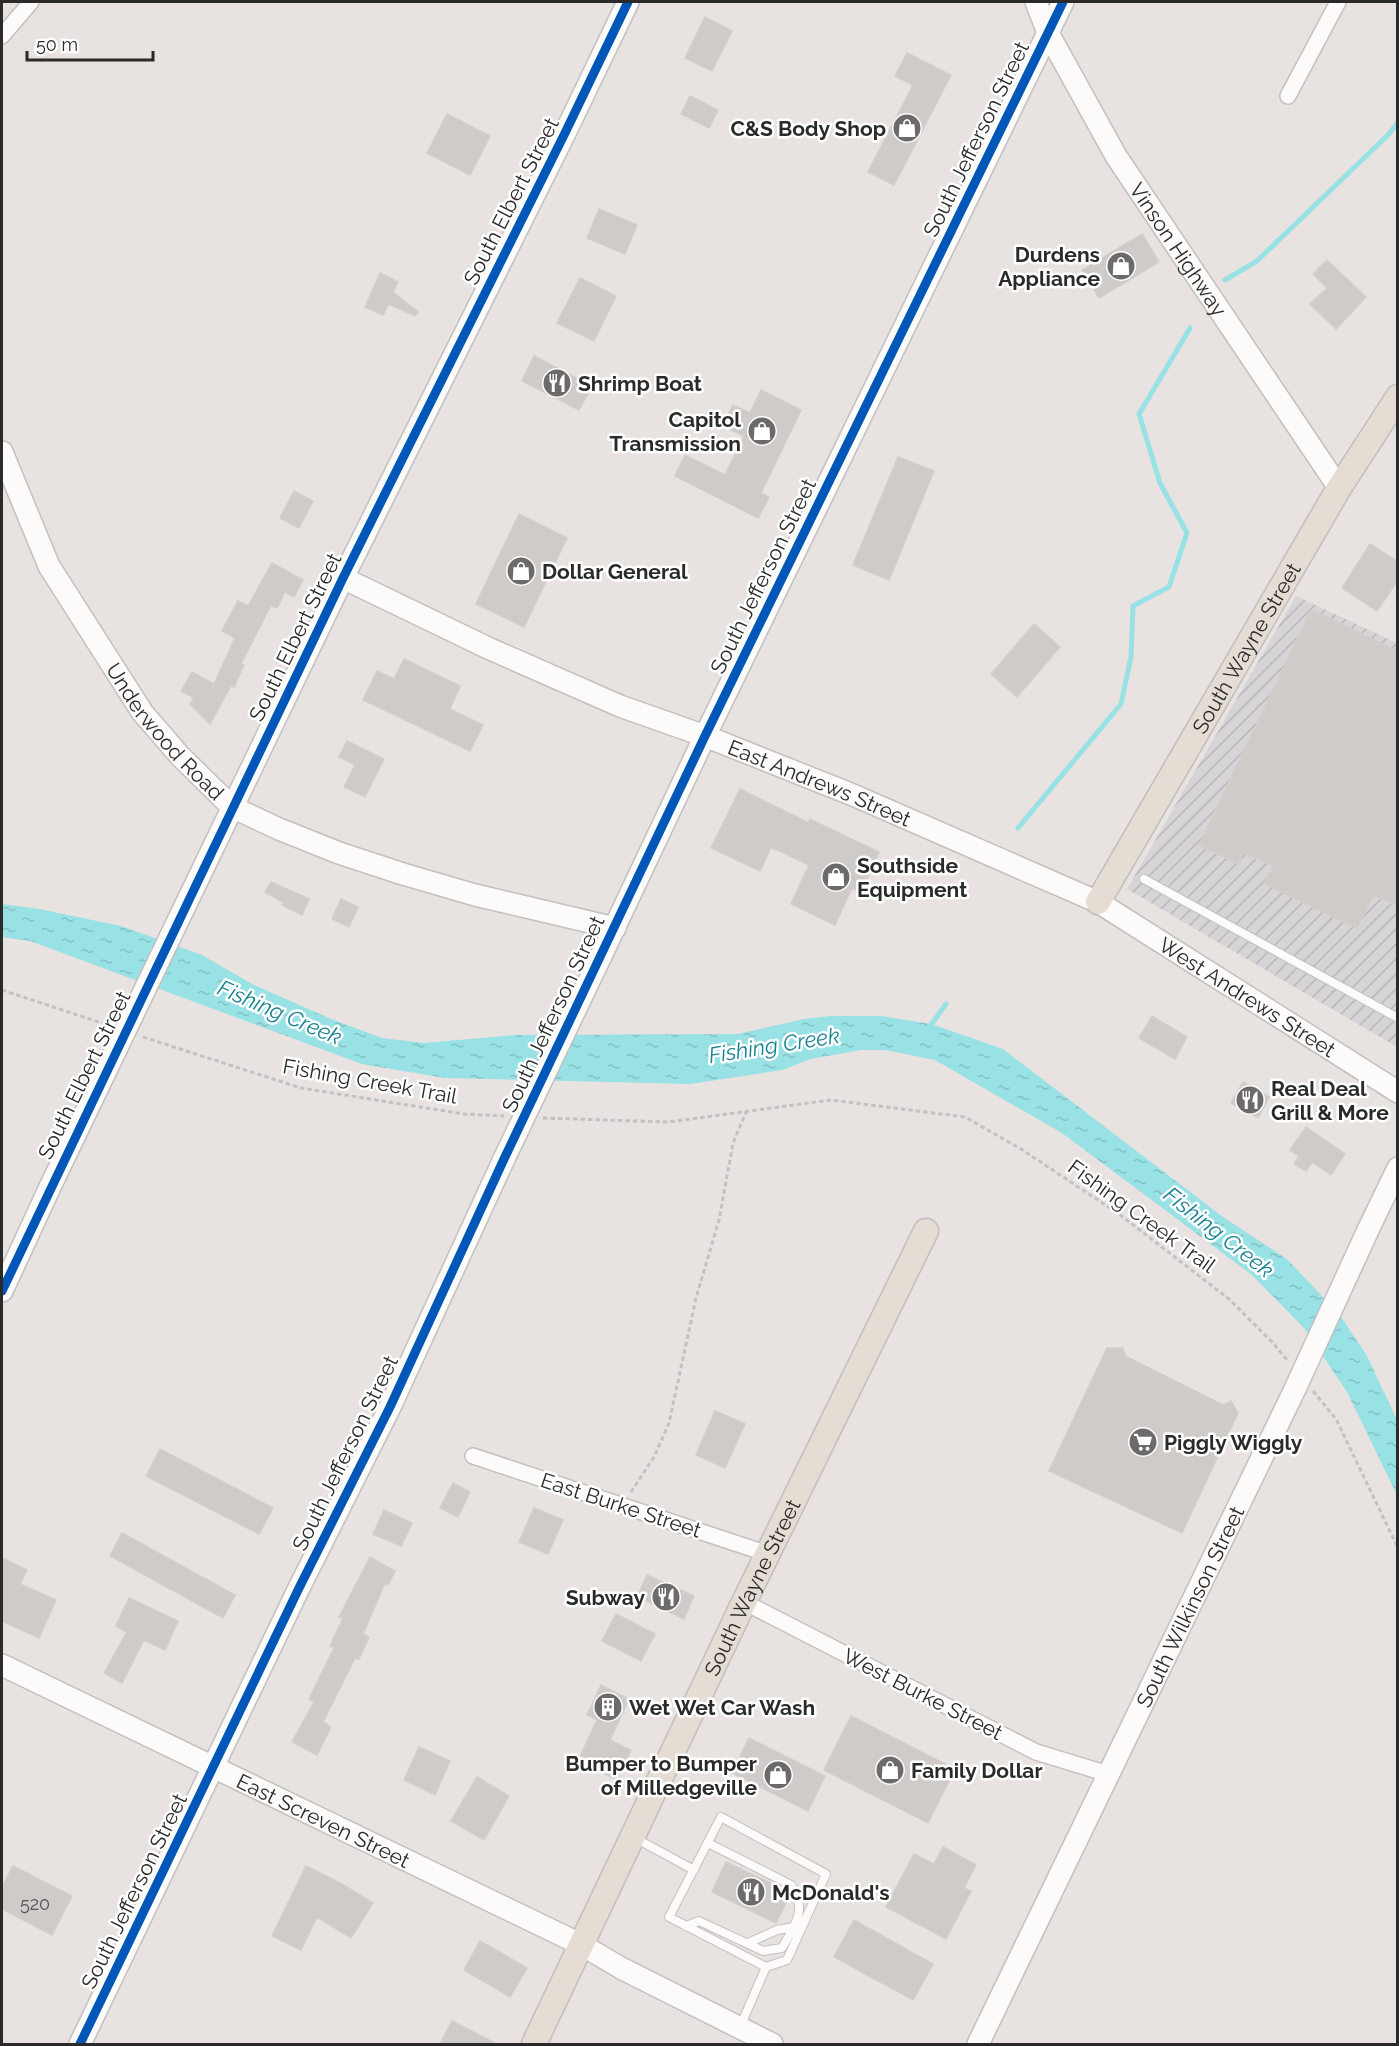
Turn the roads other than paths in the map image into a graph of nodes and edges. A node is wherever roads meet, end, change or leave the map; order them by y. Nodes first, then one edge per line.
1 (31, 2) edge
2 (628, 2) edge
3 (1036, 2) edge
4 (1063, 2) edge
5 (1338, 2) edge
6 (1048, 33) junction
7 (2, 36) edge
8 (1288, 96) dead end
9 (1398, 397) edge
10 (2, 452) edge
11 (1339, 488) junction
12 (343, 578) junction
13 (705, 736) junction
14 (232, 807) junction
15 (1144, 879) dead end
16 (1098, 902) junction
17 (615, 928) junction
18 (1398, 1018) edge
19 (1398, 1092) edge
20 (1398, 1168) edge
21 (927, 1231) dead end
22 (2, 1291) edge
23 (473, 1456) dead end
24 (768, 1554) junction
25 (744, 1602) junction
26 (2, 1665) edge
27 (214, 1767) junction
28 (1108, 1774) junction
29 (633, 1837) junction
30 (708, 1843) junction
31 (694, 1870) junction
32 (686, 1926) junction
33 (794, 1927) junction
34 (748, 1943) junction
35 (582, 1945) junction
36 (766, 1966) junction
37 (740, 2028) junction
38 (80, 2044) edge
39 (534, 2044) edge
40 (772, 2044) edge
41 (978, 2044) edge

1 - 7 street
2 - 12 street, South Elbert Street
3 - 6 street, Vinson Highway
4 - 6 street, South Jefferson Street
5 - 8 street
6 - 11 street, Vinson Highway
6 - 13 street, South Jefferson Street
9 - 11 main road, South Wayne Street
10 - 14 street, Underwood Road
11 - 16 main road, South Wayne Street
12 - 13 street, East Andrews Street
12 - 14 street, South Elbert Street
13 - 16 street, East Andrews Street
13 - 17 street, South Jefferson Street
14 - 17 street, Underwood Road
14 - 22 street, South Elbert Street, bridge
15 - 18 lane
16 - 19 street, West Andrews Street
17 - 27 street, South Jefferson Street, bridge
20 - 28 street, South Wilkinson Street, bridge
21 - 24 main road, South Wayne Street
23 - 24 street, East Burke Street
24 - 25 main road, South Wayne Street
25 - 28 street, West Burke Street
25 - 29 main road, South Wayne Street
26 - 27 street, East Screven Street
27 - 35 street, East Screven Street
27 - 38 street, South Jefferson Street
28 - 41 street, South Wilkinson Street
29 - 31 lane
29 - 35 main road, South Wayne Street
30 - 31 lane
30 - 33 lane
30 - 36 lane
31 - 32 lane
32 - 34 lane
32 - 36 lane
33 - 34 lane
33 - 34 lane
35 - 37 street, East Screven Street
35 - 39 main road, South Wayne Street
36 - 37 lane
37 - 40 street, East Screven Street

